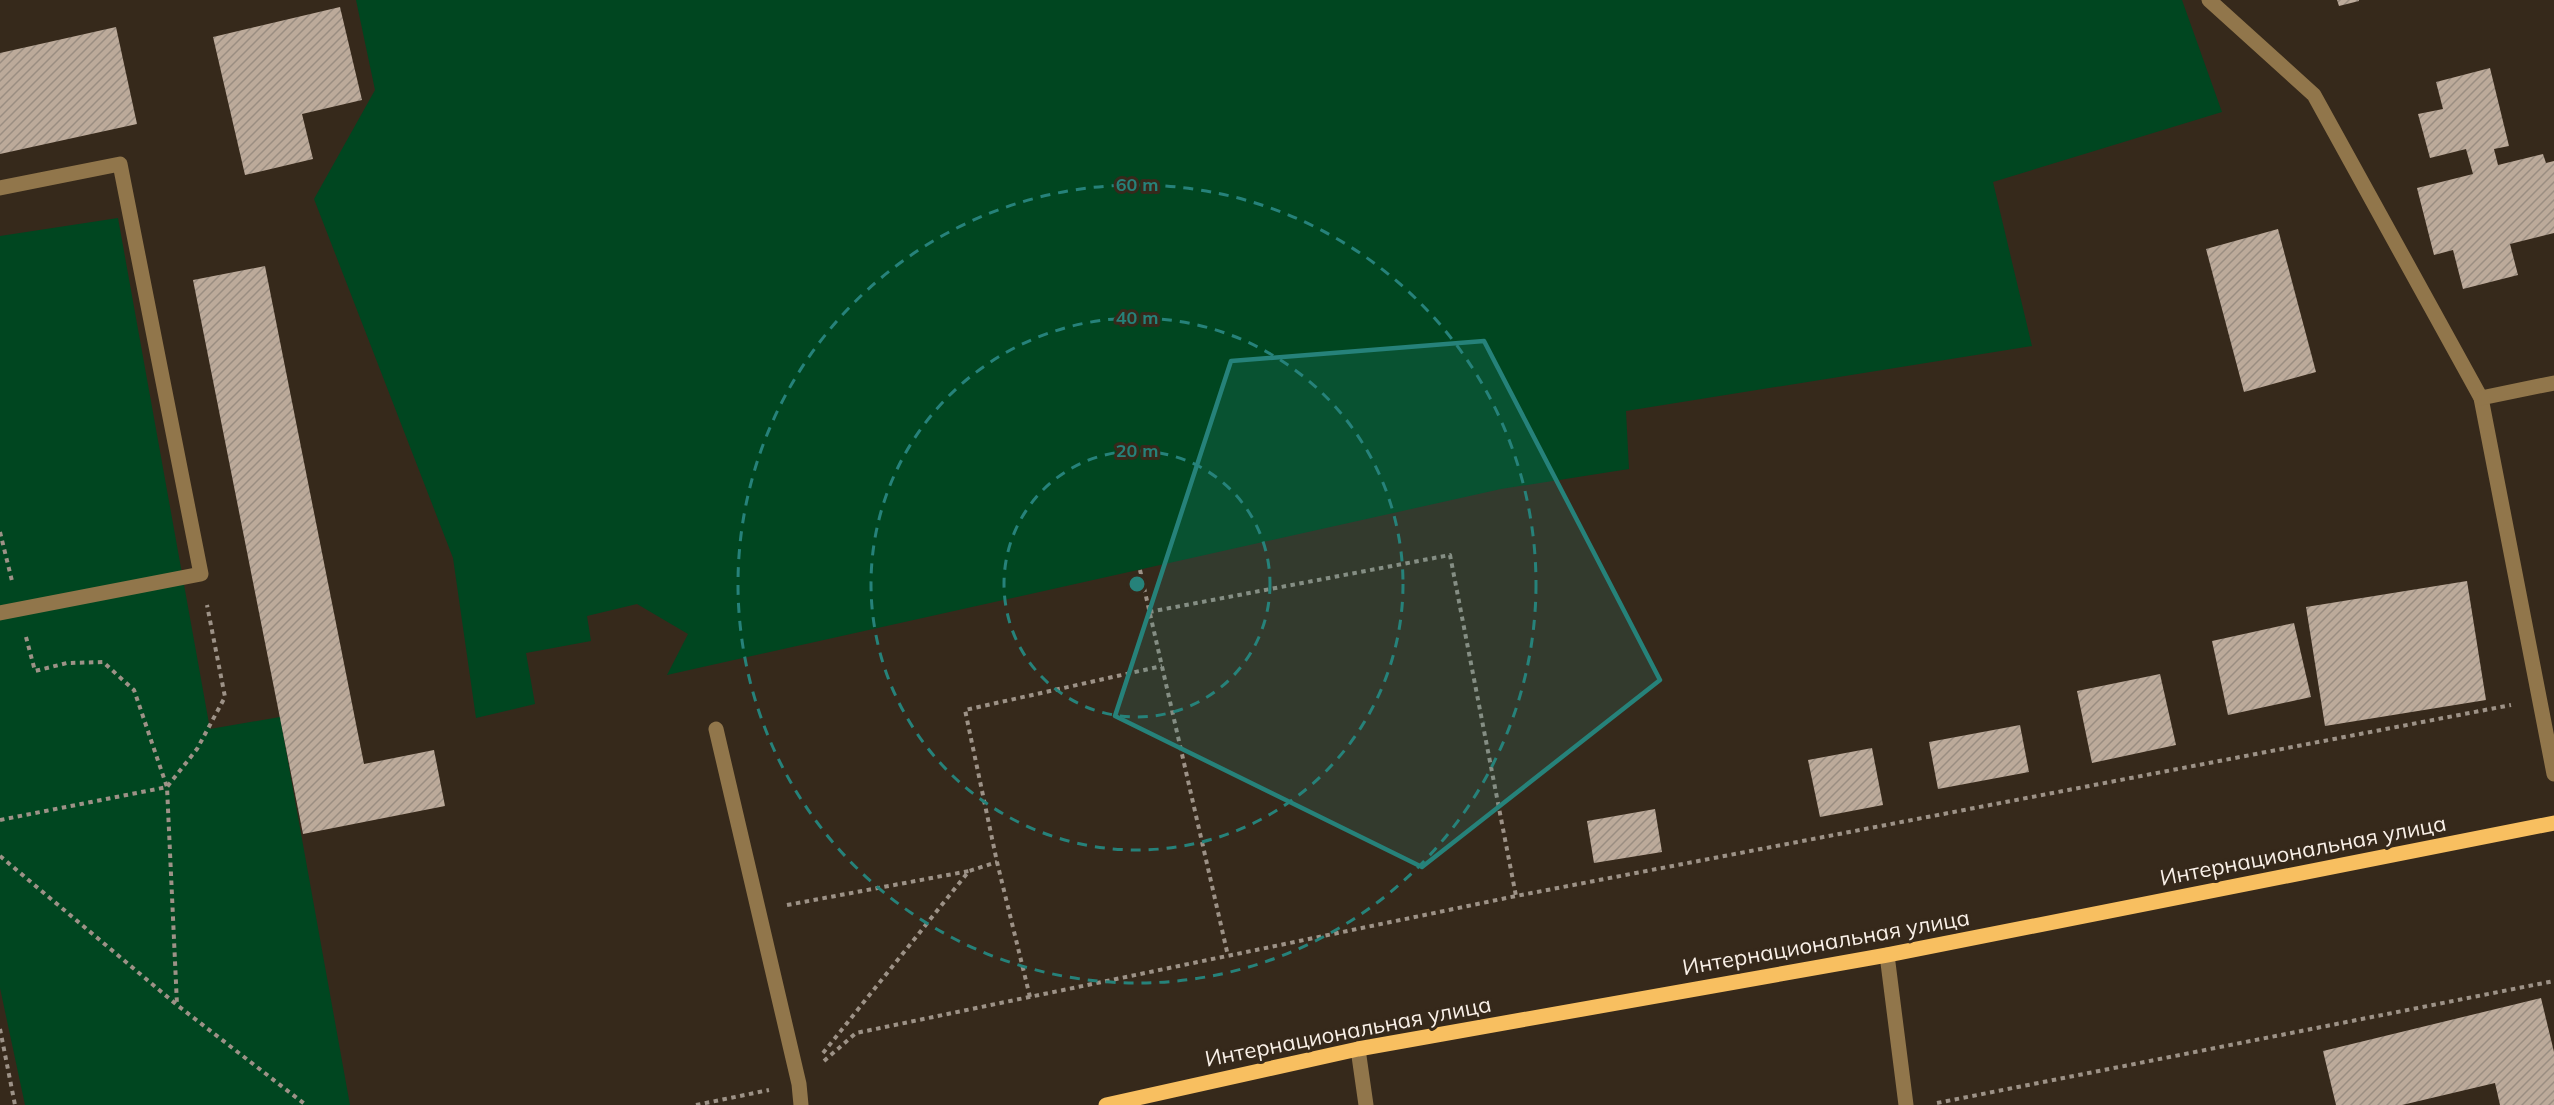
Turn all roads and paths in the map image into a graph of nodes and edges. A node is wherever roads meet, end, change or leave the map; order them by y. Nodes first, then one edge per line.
1 (2209, 0) edge
2 (0, 188) edge
3 (2554, 383) edge
4 (2481, 398) junction
5 (0, 532) edge
6 (1140, 570) dead end
7 (201, 574) junction
8 (20, 609) junction
9 (1149, 612) junction
10 (0, 613) edge
11 (27, 640) dead end
12 (1162, 666) junction
13 (2539, 700) junction
14 (716, 729) dead end
15 (2554, 774) edge
16 (167, 788) junction
17 (0, 820) edge
18 (2554, 823) edge
19 (0, 856) edge
20 (998, 862) junction
21 (969, 871) junction
22 (1516, 896) junction
23 (760, 911) junction
24 (1887, 955) junction
25 (1228, 956) junction
26 (2554, 981) edge
27 (1030, 997) junction
28 (177, 1005) junction
29 (0, 1029) edge
30 (1358, 1049) junction
31 (799, 1084) junction
32 (15, 1105) edge
33 (306, 1105) edge
34 (696, 1105) edge
35 (801, 1105) edge
36 (1106, 1105) edge
37 (1366, 1105) edge
38 (1906, 1105) edge
39 (1927, 1105) edge

1 - 4 street
2 - 7 street
3 - 4 street
4 - 13 street
5 - 8 path
6 - 9 path
7 - 8 street
7 - 16 path
8 - 10 street
9 - 12 path
9 - 22 path
11 - 16 path
12 - 20 path
12 - 25 path
13 - 15 street
13 - 22 path
14 - 23 street
16 - 17 path
16 - 28 path
18 - 24 main road, Интернациональная улица
19 - 28 path
20 - 21 path
20 - 27 path
21 - 23 path
21 - 31 path
22 - 25 path
23 - 31 street
24 - 30 main road, Интернациональная улица
24 - 38 street
25 - 27 path
26 - 39 path
27 - 31 path
28 - 33 path
29 - 32 path
30 - 36 main road, Интернациональная улица
30 - 37 street
31 - 34 path
31 - 35 street

